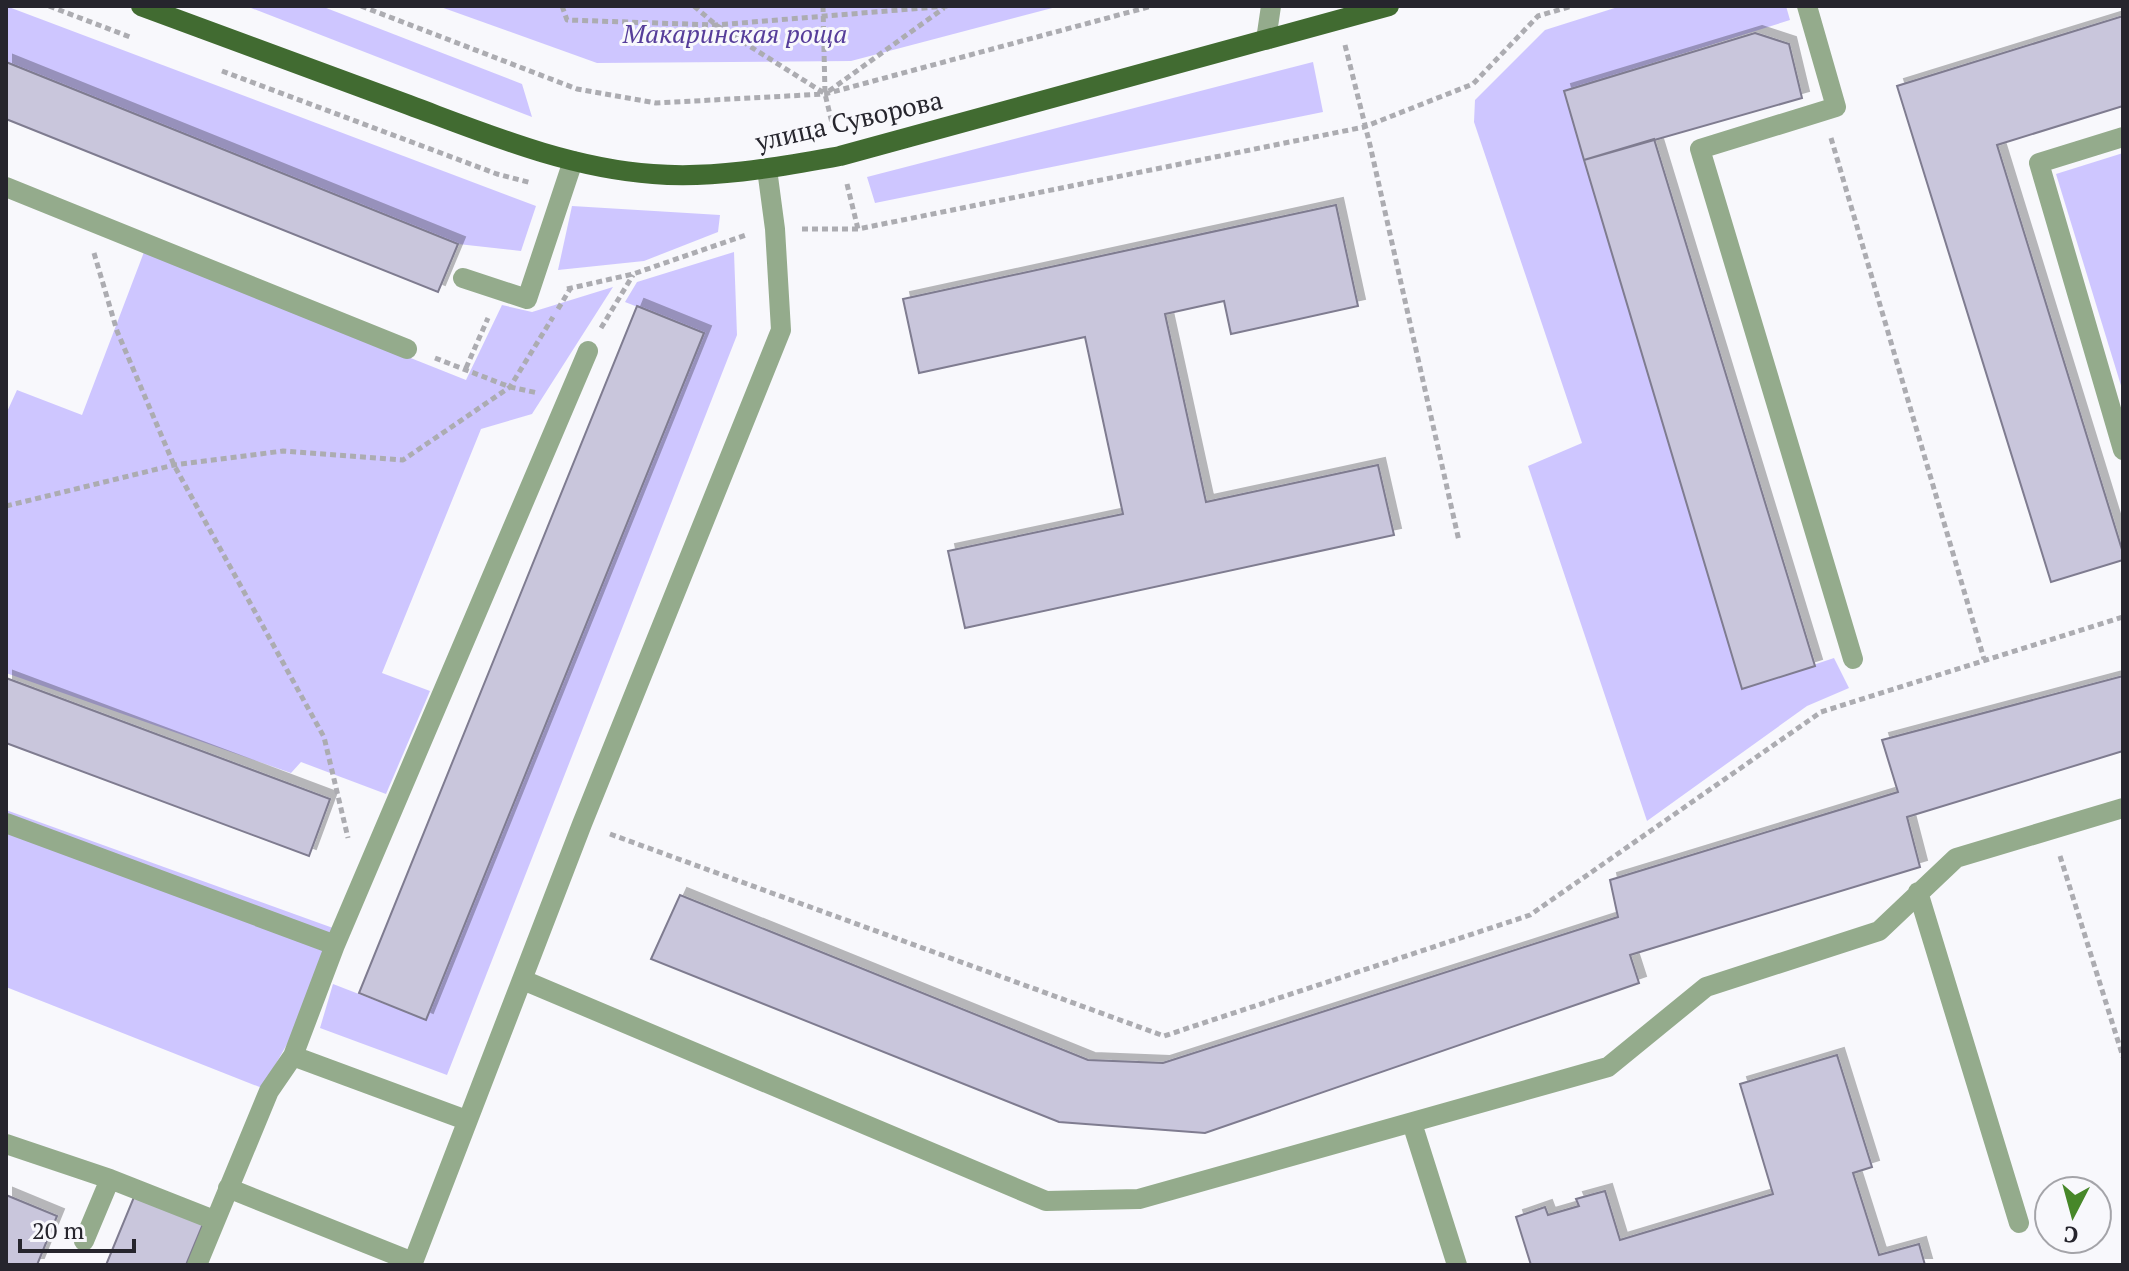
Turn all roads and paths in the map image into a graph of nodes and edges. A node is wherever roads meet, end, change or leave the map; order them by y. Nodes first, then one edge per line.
1 (141, 6) edge
2 (361, 6) edge
3 (562, 6) edge
4 (694, 6) edge
5 (823, 6) edge
6 (947, 6) edge
7 (1152, 6) edge
8 (1271, 6) edge
9 (1389, 6) edge
10 (1572, 6) edge
11 (1807, 6) edge
12 (823, 18) junction
13 (1339, 20) junction
14 (716, 25) junction
15 (1266, 40) junction
16 (825, 94) junction
17 (1824, 111) junction
18 (1364, 127) junction
19 (2123, 137) edge
20 (573, 161) junction
21 (767, 169) junction
22 (6, 187) edge
23 (84, 219) junction
24 (775, 229) junction
25 (746, 235) dead end
26 (633, 274) junction
27 (463, 278) dead end
28 (570, 289) junction
29 (500, 290) junction
30 (527, 299) junction
31 (407, 349) dead end
32 (588, 351) joint
33 (510, 387) junction
34 (567, 399) junction
35 (2123, 450) edge
36 (174, 465) junction
37 (6, 506) edge
38 (1459, 541) dead end
39 (2123, 617) edge
40 (1853, 659) dead end
41 (1984, 659) junction
42 (2123, 808) edge
43 (6, 823) edge
44 (582, 824) junction
45 (2051, 828) junction
46 (360, 886) junction
47 (1918, 892) junction
48 (335, 945) junction
49 (523, 980) junction
50 (293, 1056) junction
51 (2123, 1057) edge
52 (466, 1120) junction
53 (1412, 1123) junction
54 (6, 1144) edge
55 (110, 1179) junction
56 (228, 1188) junction
57 (214, 1220) junction
58 (2019, 1223) dead end
59 (84, 1241) dead end
60 (413, 1264) edge
61 (197, 1265) edge
62 (1457, 1265) edge

1 - 20 main road, улица Суворова
2 - 16 path
3 - 14 path
4 - 14 path
5 - 12 path
6 - 12 path
6 - 16 path
7 - 16 path
8 - 15 lane
9 - 13 main road, улица Суворова
10 - 18 path
11 - 17 lane
12 - 14 path
12 - 16 path
13 - 15 main road, улица Суворова
13 - 18 path
14 - 16 path
15 - 21 main road, улица Суворова
17 - 40 lane
17 - 41 path
18 - 24 path
18 - 38 path
19 - 35 lane
20 - 21 main road, улица Суворова
20 - 30 lane
21 - 24 lane
22 - 23 lane
23 - 31 lane
23 - 36 path
24 - 44 lane
25 - 26 path
26 - 28 path
26 - 32 path
27 - 29 lane
28 - 30 path
28 - 33 path
29 - 30 lane
29 - 33 path
32 - 34 lane
33 - 34 path
33 - 36 path
34 - 46 lane
36 - 37 path
36 - 46 path
39 - 41 path
41 - 44 path
42 - 45 lane
43 - 48 lane
44 - 49 lane
45 - 47 lane
45 - 51 path
46 - 48 lane
47 - 53 lane
47 - 58 lane
48 - 50 lane
49 - 52 lane
49 - 53 lane
50 - 52 lane
50 - 56 lane
52 - 60 lane
53 - 62 lane
54 - 55 lane
55 - 57 lane
55 - 59 lane
56 - 57 lane
56 - 60 lane
57 - 61 lane

